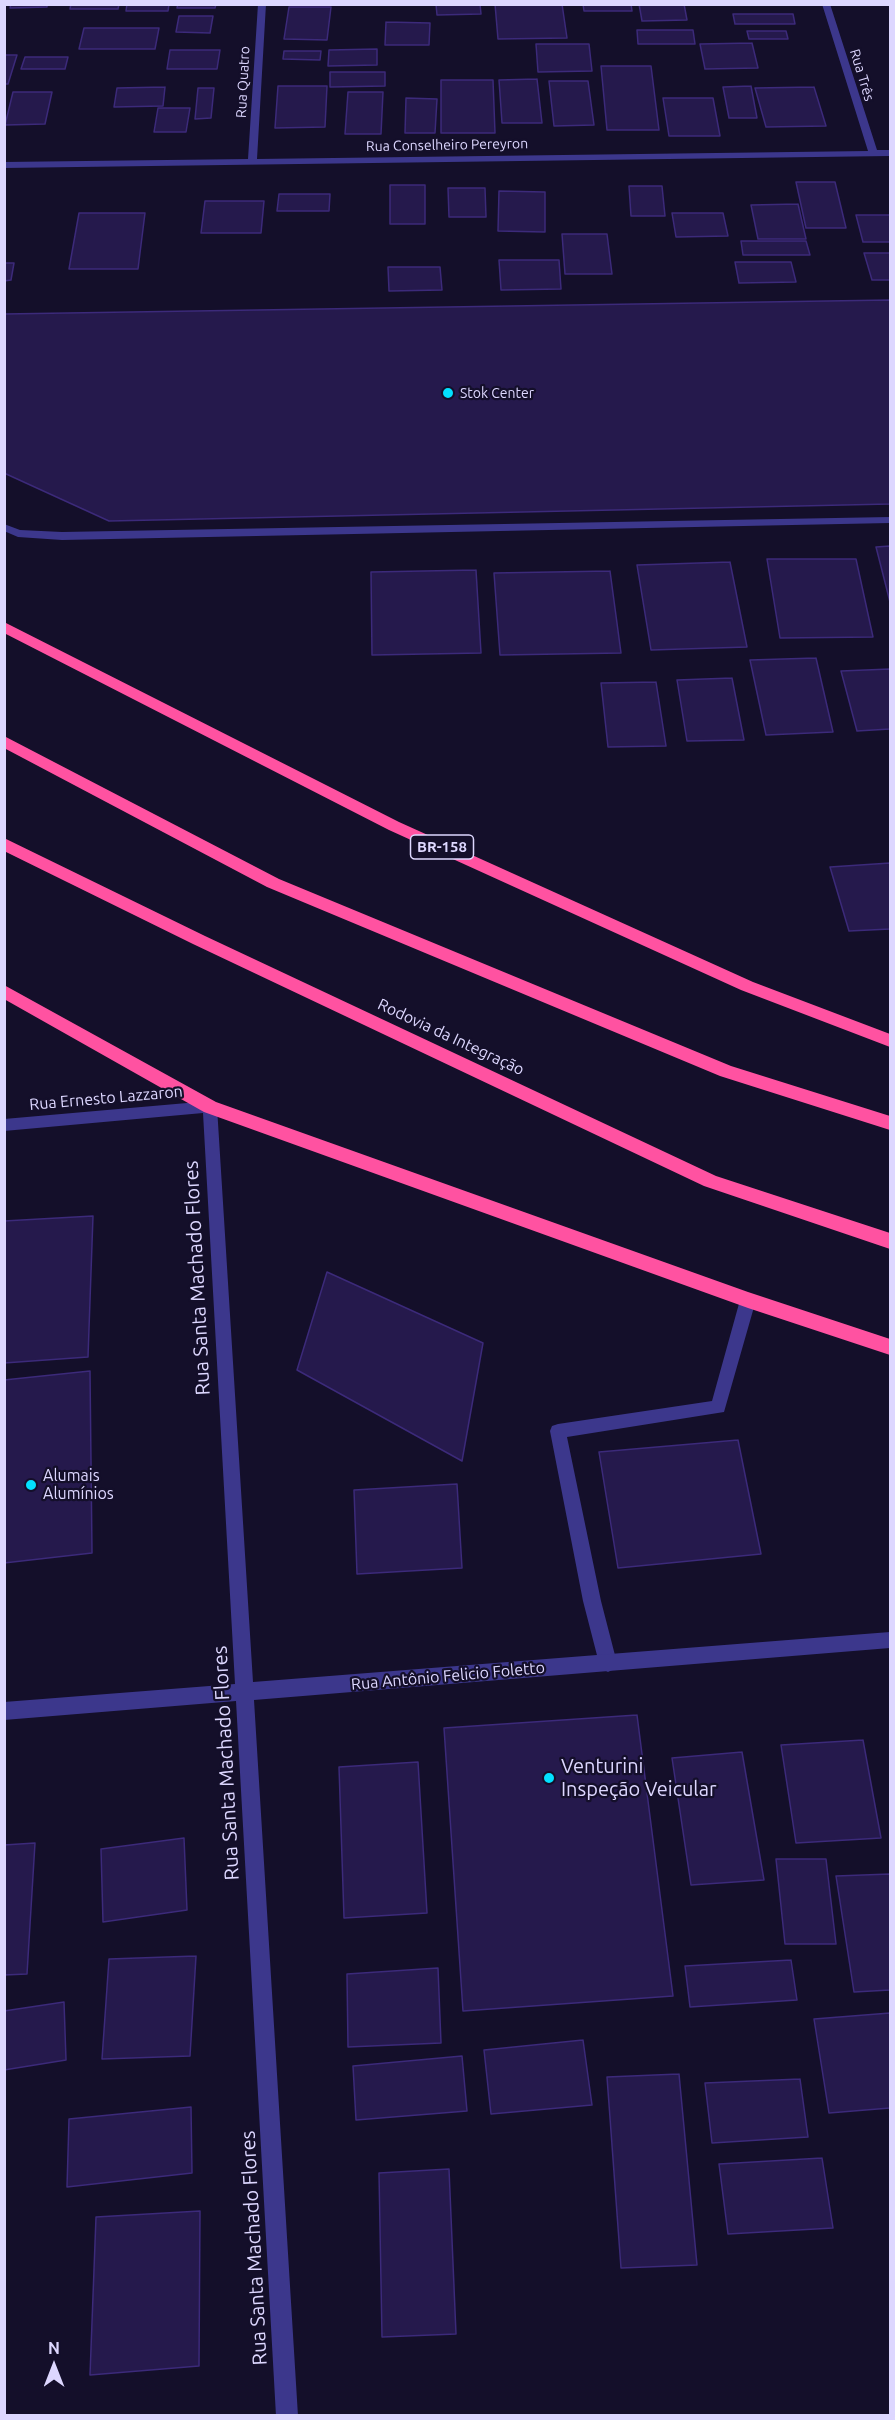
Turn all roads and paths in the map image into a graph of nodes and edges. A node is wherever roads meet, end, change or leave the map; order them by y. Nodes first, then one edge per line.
1 (262, 4) edge
2 (826, 4) edge
3 (873, 153) junction
4 (891, 153) edge
5 (252, 161) junction
6 (4, 165) edge
7 (891, 520) edge
8 (4, 527) edge
9 (4, 627) edge
10 (4, 741) edge
11 (4, 844) edge
12 (4, 991) edge
13 (891, 1041) edge
14 (210, 1107) junction
15 (891, 1123) edge
16 (4, 1125) edge
17 (891, 1241) edge
18 (748, 1300) junction
19 (891, 1347) edge
20 (891, 1640) edge
21 (608, 1663) junction
22 (244, 1692) junction
23 (4, 1711) edge
24 (287, 2415) edge

1 - 5 street, Rua Quatro
2 - 3 street, Rua Três
3 - 4 street, Rua Conselheiro Pereyron
3 - 5 street, Rua Conselheiro Pereyron
5 - 6 street, Rua Conselheiro Pereyron
7 - 8 street
9 - 13 highway, BR-158
10 - 15 highway
11 - 17 highway, Rodovia da Integração
12 - 14 highway
14 - 16 street, Rua Ernesto Lazzaron
14 - 18 highway
14 - 22 street, Rua Santa Machado Flores
18 - 19 highway
18 - 21 street
20 - 21 street, Rua Antônio Felicio Foletto
21 - 22 street, Rua Antônio Felicio Foletto
22 - 23 street, Rua Antônio Felicio Foletto
22 - 24 street, Rua Santa Machado Flores

